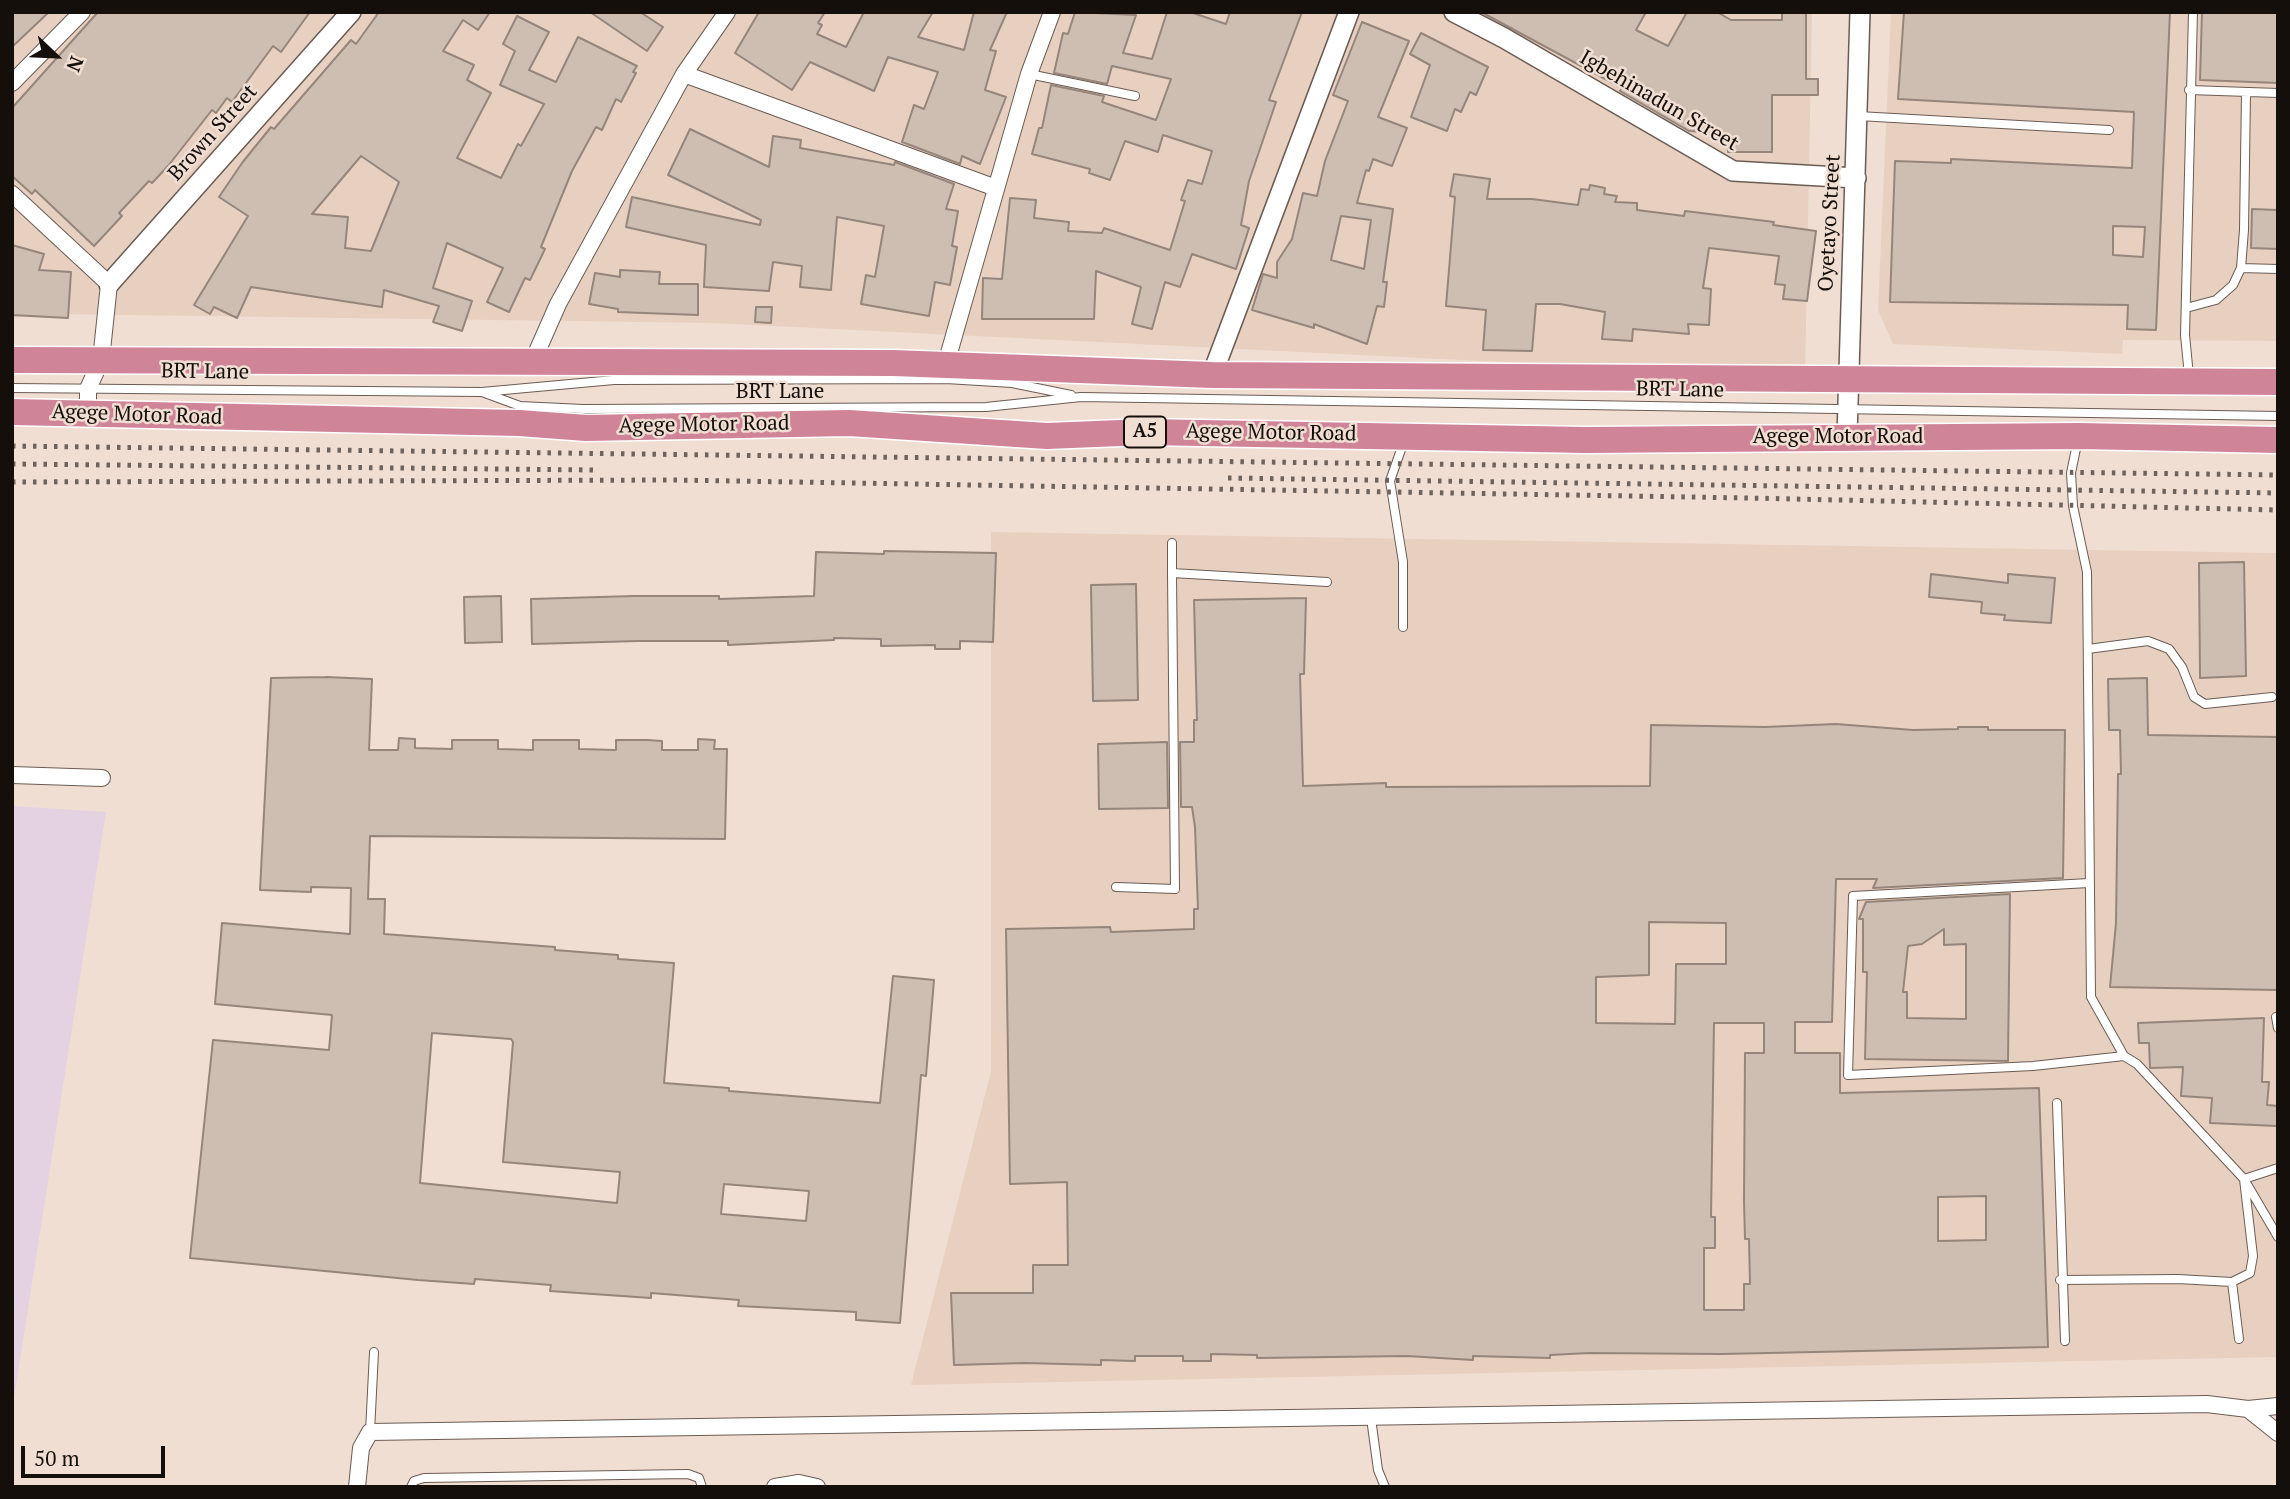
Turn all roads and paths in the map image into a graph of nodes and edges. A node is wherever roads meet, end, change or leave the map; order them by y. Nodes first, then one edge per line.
1 (82, 12) edge
2 (352, 12) edge
3 (727, 12) edge
4 (1052, 12) edge
5 (1349, 12) edge
6 (1454, 12) edge
7 (1860, 12) edge
8 (2193, 12) edge
9 (684, 74) junction
10 (1029, 74) junction
11 (12, 83) edge
12 (2189, 90) junction
13 (2246, 93) junction
14 (2278, 93) edge
15 (1135, 96) dead end
16 (1858, 116) junction
17 (2109, 130) dead end
18 (1856, 178) junction
19 (996, 188) junction
20 (12, 194) edge
21 (2241, 268) junction
22 (2278, 269) edge
23 (109, 284) junction
24 (2186, 308) junction
25 (12, 360) edge
26 (101, 360) junction
27 (532, 363) junction
28 (945, 367) junction
29 (1212, 375) junction
30 (1849, 379) junction
31 (2189, 379) junction
32 (2278, 382) edge
33 (12, 388) edge
34 (482, 392) junction
35 (1081, 397) junction
36 (88, 401) junction
37 (12, 412) edge
38 (2278, 416) edge
39 (1847, 424) junction
40 (1406, 435) junction
41 (2079, 436) junction
42 (2278, 440) edge
43 (1172, 543) dead end
44 (1172, 573) junction
45 (1327, 582) dead end
46 (1403, 627) dead end
47 (2088, 649) junction
48 (2272, 697) dead end
49 (12, 775) edge
50 (102, 778) dead end
51 (2089, 883) junction
52 (1116, 887) dead end
53 (2276, 1017) dead end
54 (2278, 1028) edge
55 (2124, 1056) junction
56 (2057, 1103) dead end
57 (2278, 1168) edge
58 (2244, 1179) junction
59 (2278, 1237) edge
60 (2060, 1280) junction
61 (2232, 1282) junction
62 (2239, 1339) dead end
63 (2064, 1341) dead end
64 (374, 1352) dead end
65 (2278, 1406) edge
66 (2248, 1409) junction
67 (1371, 1418) junction
68 (370, 1432) junction
69 (2278, 1433) edge
70 (357, 1487) edge
71 (411, 1487) edge
72 (702, 1487) edge
73 (775, 1487) edge
74 (817, 1487) edge
75 (1385, 1487) edge

1 - 11 street
2 - 23 street, Brown Street
3 - 9 street
4 - 10 street
5 - 29 street
6 - 18 street, Igbehinadun Street
7 - 16 street, Oyetayo Street
8 - 12 lane
9 - 19 street
9 - 27 street
10 - 15 lane
10 - 19 street
12 - 13 lane
12 - 24 lane
13 - 14 lane
13 - 21 lane
16 - 17 lane
16 - 18 street, Oyetayo Street
18 - 30 street, Oyetayo Street
19 - 28 street
20 - 23 street
21 - 22 lane
21 - 24 lane
23 - 26 street
24 - 31 lane
25 - 26 highway
26 - 27 highway
26 - 36 street
27 - 28 highway
28 - 29 highway
29 - 30 highway
30 - 31 highway
30 - 39 street, Oyetayo Street
31 - 32 highway
33 - 36 lane, BRT Lane
34 - 35 lane, BRT Lane
34 - 35 lane, BRT Lane
34 - 36 lane, BRT Lane
35 - 39 lane, BRT Lane
36 - 37 highway, Agege Motor Road / A5
36 - 40 highway, Agege Motor Road / A5
38 - 39 lane, BRT Lane
39 - 40 highway, Agege Motor Road / A5
39 - 41 highway, Agege Motor Road / A5
40 - 46 lane
41 - 42 highway, Agege Motor Road / A5
41 - 47 lane
43 - 44 lane
44 - 45 lane
44 - 52 lane
47 - 48 lane
47 - 51 lane
49 - 50 street
51 - 55 lane
51 - 55 lane
53 - 54 lane
55 - 58 lane
56 - 60 lane
57 - 58 lane
58 - 59 lane
58 - 61 lane
60 - 61 lane
60 - 63 lane
61 - 62 lane
64 - 68 lane
65 - 66 street
66 - 67 street
66 - 69 street
67 - 68 street
67 - 75 lane
68 - 70 street
71 - 72 lane
73 - 74 street

